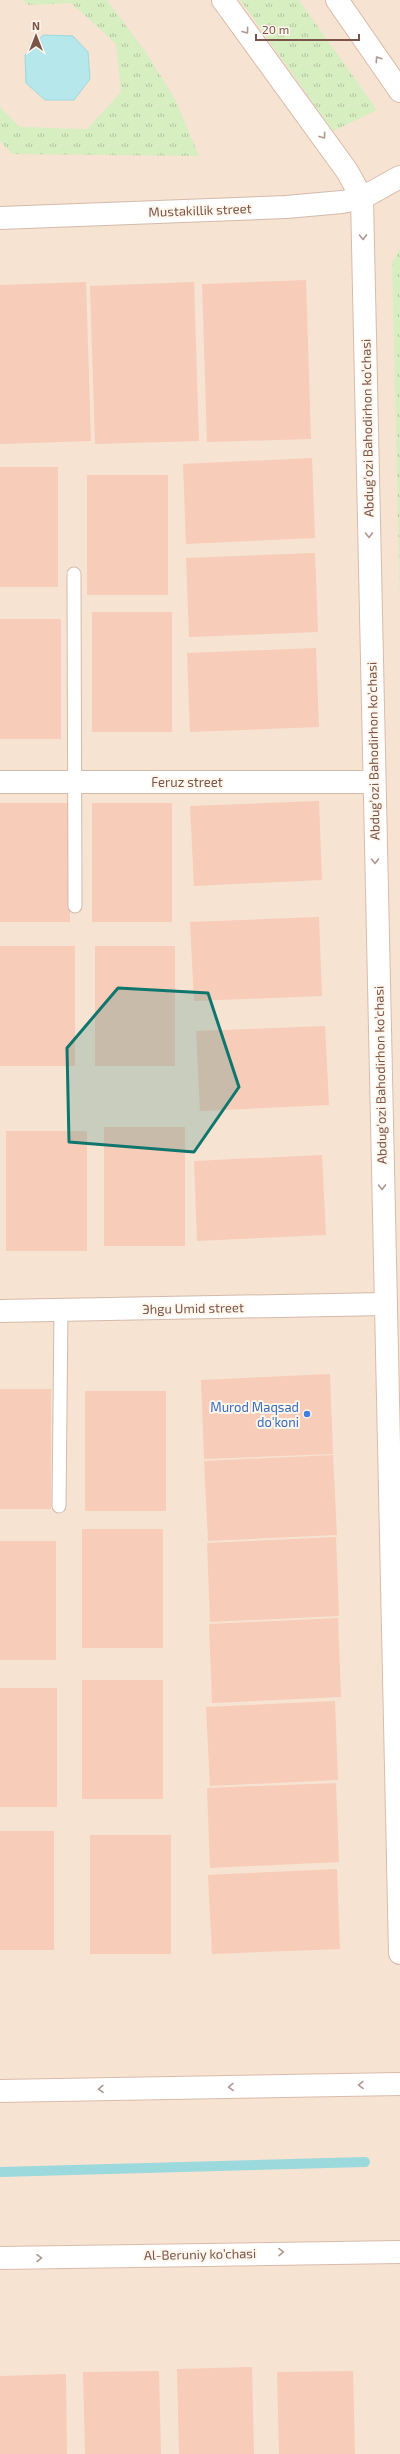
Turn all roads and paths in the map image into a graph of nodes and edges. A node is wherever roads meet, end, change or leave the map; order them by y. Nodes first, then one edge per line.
1 (223, 0) edge
2 (338, 0) edge
3 (400, 91) edge
4 (400, 177) edge
5 (400, 195) edge
6 (362, 198) junction
7 (0, 218) edge
8 (74, 574) dead end
9 (0, 782) edge
10 (76, 782) junction
11 (374, 782) junction
12 (75, 906) dead end
13 (386, 1304) junction
14 (62, 1310) junction
15 (0, 1311) edge
16 (59, 1506) dead end
17 (400, 1952) edge
18 (400, 2084) edge
19 (0, 2091) edge
20 (400, 2252) edge
21 (0, 2258) edge

1 -> 6 main road, Abdug’ozi Bahodirhon ko’chasi
3 -> 2 main road
4 - 6 main road
5 - 6 main road, Mustakillik street
6 - 7 main road, Mustakillik street
6 -> 11 main road, Abdug’ozi Bahodirhon ko’chasi
8 - 10 lane
9 - 10 main road, Feruz street
10 - 11 main road, Feruz street
10 - 12 lane
11 -> 13 main road, Abdug’ozi Bahodirhon ko’chasi
13 - 14 main road, Эhgu Umid street
13 - 17 main road, Abdug’ozi Bahodirhon ko’chasi
14 - 15 main road, Эhgu Umid street
14 - 16 lane
18 -> 19 main road
21 -> 20 main road, Al-Beruniy ko’chasi

